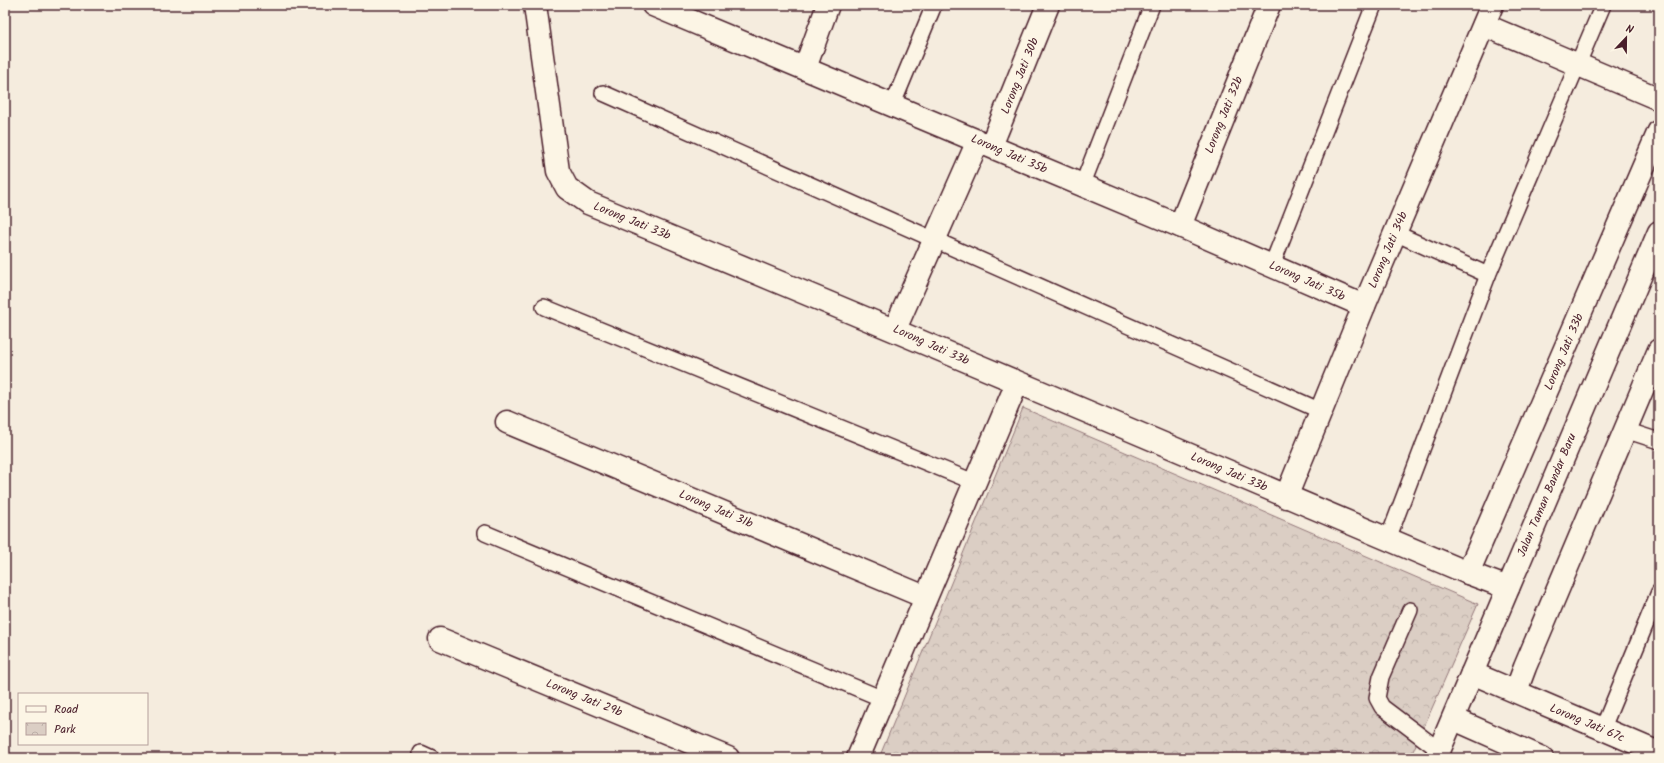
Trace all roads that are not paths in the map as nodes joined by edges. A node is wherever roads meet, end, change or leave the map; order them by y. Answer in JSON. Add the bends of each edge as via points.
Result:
{"nodes":[{"id":1,"x":535,"y":5,"type":"edge"},
{"id":2,"x":653,"y":5,"type":"edge"},
{"id":3,"x":828,"y":5,"type":"edge"},
{"id":4,"x":934,"y":5,"type":"edge"},
{"id":5,"x":1048,"y":5,"type":"edge"},
{"id":6,"x":1152,"y":5,"type":"edge"},
{"id":7,"x":1269,"y":5,"type":"edge"},
{"id":8,"x":1374,"y":5,"type":"edge"},
{"id":9,"x":1492,"y":5,"type":"edge"},
{"id":10,"x":1603,"y":5,"type":"edge"},
{"id":11,"x":1484,"y":25,"type":"junction"},
{"id":12,"x":1578,"y":65,"type":"junction"},
{"id":13,"x":804,"y":68,"type":"junction"},
{"id":14,"x":603,"y":93,"type":"dead end"},
{"id":15,"x":1659,"y":99,"type":"edge"},
{"id":16,"x":893,"y":104,"type":"junction"},
{"id":17,"x":1659,"y":131,"type":"edge"},
{"id":18,"x":984,"y":143,"type":"junction"},
{"id":19,"x":1082,"y":186,"type":"junction"},
{"id":20,"x":1180,"y":226,"type":"junction"},
{"id":21,"x":1659,"y":232,"type":"edge"},
{"id":22,"x":1395,"y":233,"type":"junction"},
{"id":23,"x":933,"y":240,"type":"junction"},
{"id":24,"x":1272,"y":265,"type":"junction"},
{"id":25,"x":1488,"y":275,"type":"junction"},
{"id":26,"x":1364,"y":306,"type":"junction"},
{"id":27,"x":544,"y":307,"type":"dead end"},
{"id":28,"x":895,"y":329,"type":"junction"},
{"id":29,"x":1659,"y":350,"type":"edge"},
{"id":30,"x":1017,"y":383,"type":"junction"},
{"id":31,"x":1321,"y":411,"type":"junction"},
{"id":32,"x":508,"y":422,"type":"dead end"},
{"id":33,"x":1626,"y":430,"type":"junction"},
{"id":34,"x":1659,"y":440,"type":"edge"},
{"id":35,"x":974,"y":482,"type":"junction"},
{"id":36,"x":1286,"y":497,"type":"junction"},
{"id":37,"x":485,"y":533,"type":"dead end"},
{"id":38,"x":1388,"y":539,"type":"junction"},
{"id":39,"x":1468,"y":573,"type":"junction"},
{"id":40,"x":1508,"y":588,"type":"junction"},
{"id":41,"x":1659,"y":592,"type":"edge"},
{"id":42,"x":925,"y":597,"type":"junction"},
{"id":43,"x":1410,"y":610,"type":"dead end"},
{"id":44,"x":440,"y":638,"type":"dead end"},
{"id":45,"x":1472,"y":673,"type":"junction"},
{"id":46,"x":1516,"y":691,"type":"junction"},
{"id":47,"x":883,"y":699,"type":"junction"},
{"id":48,"x":1454,"y":719,"type":"junction"},
{"id":49,"x":1602,"y":730,"type":"junction"},
{"id":50,"x":1659,"y":753,"type":"edge"},
{"id":51,"x":1437,"y":754,"type":"edge"},
{"id":52,"x":728,"y":758,"type":"edge"},
{"id":53,"x":858,"y":758,"type":"edge"},
{"id":54,"x":1542,"y":758,"type":"edge"}],
"edges":[{"from":1,"to":28,"type":"street","name":"Lorong Jati 33b","via":[[558,171],[567,188],[588,203]]},
{"from":2,"to":13,"type":"street","name":"Lorong Jati 35b"},
{"from":3,"to":13,"type":"street"},
{"from":4,"to":16,"type":"lane"},
{"from":5,"to":18,"type":"street","name":"Lorong Jati 30b"},
{"from":6,"to":19,"type":"lane"},
{"from":7,"to":20,"type":"street","name":"Lorong Jati 32b"},
{"from":8,"to":24,"type":"lane"},
{"from":9,"to":11,"type":"street","name":"Lorong Jati 34b"},
{"from":10,"to":12,"type":"lane"},
{"from":11,"to":12,"type":"street"},
{"from":11,"to":22,"type":"street","name":"Lorong Jati 34b"},
{"from":12,"to":15,"type":"street"},
{"from":12,"to":25,"type":"lane"},
{"from":13,"to":16,"type":"street","name":"Lorong Jati 35b"},
{"from":14,"to":23,"type":"lane"},
{"from":16,"to":18,"type":"street","name":"Lorong Jati 35b"},
{"from":17,"to":39,"type":"street","name":"Lorong Jati 33b"},
{"from":18,"to":19,"type":"street","name":"Lorong Jati 35b"},
{"from":18,"to":23,"type":"street","name":"Lorong Jati 30b"},
{"from":19,"to":20,"type":"street","name":"Lorong Jati 35b"},
{"from":20,"to":24,"type":"street","name":"Lorong Jati 35b"},
{"from":21,"to":40,"type":"street","name":"Jalan Taman Bandar Baru"},
{"from":22,"to":25,"type":"lane"},
{"from":22,"to":26,"type":"street","name":"Lorong Jati 34b"},
{"from":23,"to":28,"type":"street","name":"Lorong Jati 30b"},
{"from":23,"to":31,"type":"lane"},
{"from":24,"to":26,"type":"street","name":"Lorong Jati 35b"},
{"from":25,"to":38,"type":"lane"},
{"from":26,"to":31,"type":"street","name":"Lorong Jati 34b"},
{"from":27,"to":35,"type":"lane"},
{"from":28,"to":30,"type":"street","name":"Lorong Jati 33b"},
{"from":29,"to":33,"type":"street"},
{"from":30,"to":35,"type":"street"},
{"from":30,"to":36,"type":"street","name":"Lorong Jati 33b"},
{"from":31,"to":36,"type":"street","name":"Lorong Jati 34b"},
{"from":32,"to":42,"type":"street","name":"Lorong Jati 31b"},
{"from":33,"to":34,"type":"lane"},
{"from":33,"to":46,"type":"street"},
{"from":35,"to":42,"type":"street"},
{"from":36,"to":38,"type":"street","name":"Lorong Jati 33b"},
{"from":37,"to":47,"type":"lane"},
{"from":38,"to":39,"type":"street","name":"Lorong Jati 33b"},
{"from":39,"to":40,"type":"street","name":"Lorong Jati 33b"},
{"from":40,"to":45,"type":"street","name":"Jalan Taman Bandar Baru"},
{"from":41,"to":49,"type":"lane"},
{"from":42,"to":47,"type":"street"},
{"from":43,"to":51,"type":"lane","via":[[1381,677],[1377,698],[1382,707]]},
{"from":44,"to":52,"type":"street","name":"Lorong Jati 29b"},
{"from":45,"to":46,"type":"street","name":"Lorong Jati 67c"},
{"from":45,"to":48,"type":"street","name":"Jalan Taman Bandar Baru"},
{"from":46,"to":49,"type":"street","name":"Lorong Jati 67c"},
{"from":47,"to":53,"type":"street"},
{"from":48,"to":51,"type":"street","name":"Jalan Taman Bandar Baru"},
{"from":48,"to":54,"type":"street"},
{"from":49,"to":50,"type":"street","name":"Lorong Jati 67c"}]}
